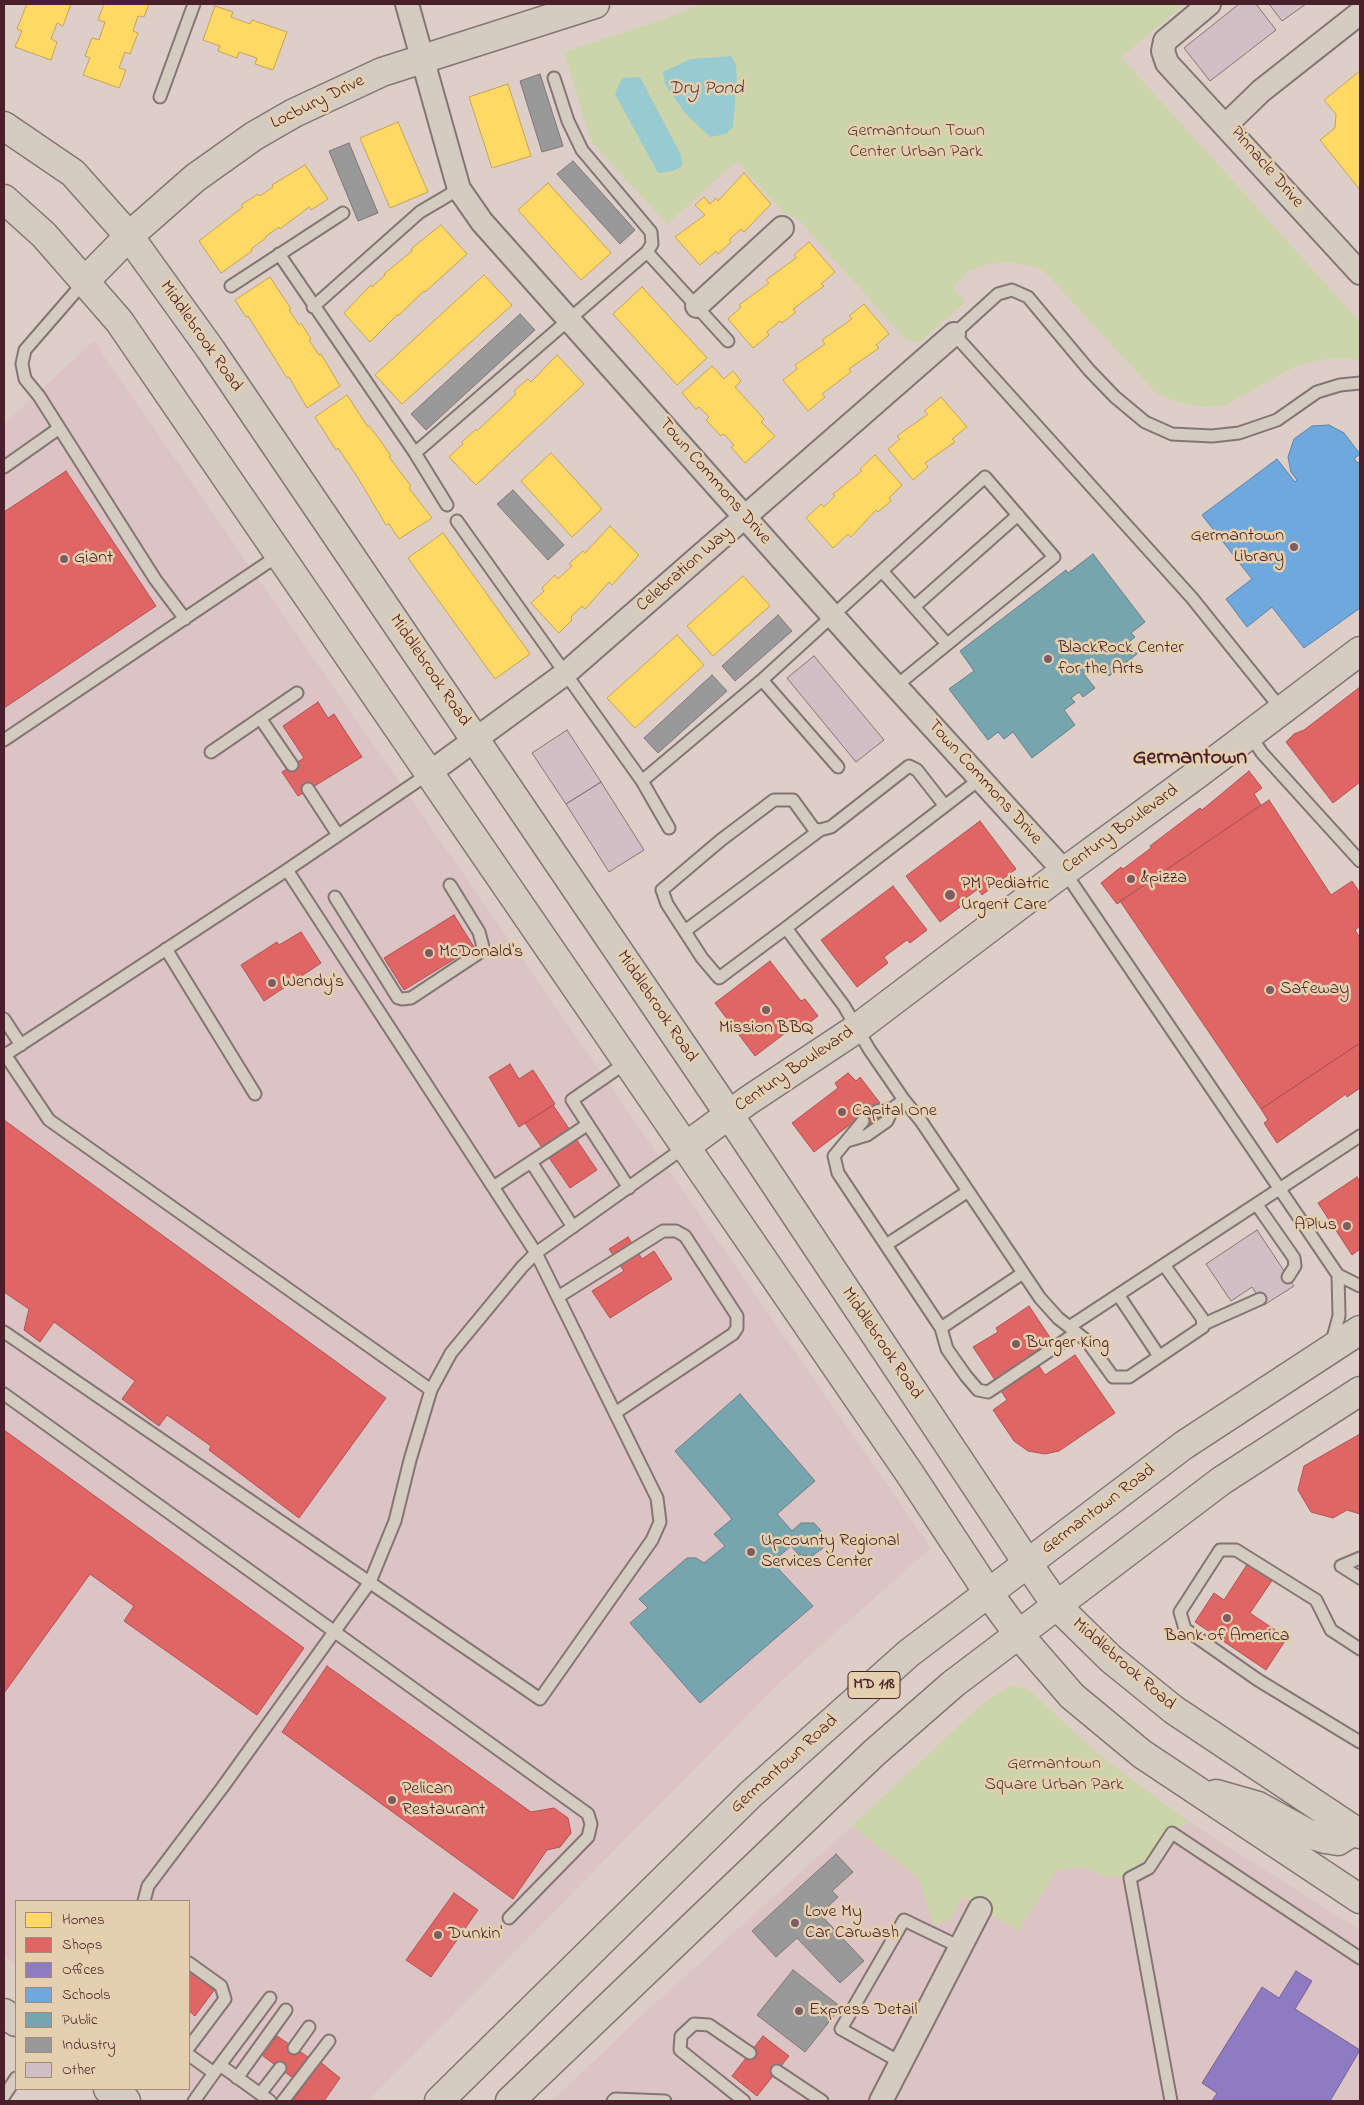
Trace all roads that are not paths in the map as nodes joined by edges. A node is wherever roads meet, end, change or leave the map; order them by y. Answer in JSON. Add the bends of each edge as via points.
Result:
{"nodes":[{"id":1,"x":194,"y":4,"type":"edge"},
{"id":2,"x":407,"y":4,"type":"edge"},
{"id":3,"x":595,"y":4,"type":"edge"},
{"id":4,"x":1209,"y":4,"type":"edge"},
{"id":5,"x":1360,"y":13,"type":"edge"},
{"id":6,"x":422,"y":58,"type":"junction"},
{"id":7,"x":554,"y":78,"type":"dead end"},
{"id":8,"x":160,"y":97,"type":"dead end"},
{"id":9,"x":4,"y":126,"type":"edge"},
{"id":10,"x":1225,"y":126,"type":"junction"},
{"id":11,"x":459,"y":189,"type":"junction"},
{"id":12,"x":4,"y":200,"type":"edge"},
{"id":13,"x":343,"y":213,"type":"dead end"},
{"id":14,"x":782,"y":228,"type":"dead end"},
{"id":15,"x":129,"y":236,"type":"junction"},
{"id":16,"x":647,"y":252,"type":"junction"},
{"id":17,"x":279,"y":254,"type":"junction"},
{"id":18,"x":1360,"y":273,"type":"edge"},
{"id":19,"x":86,"y":281,"type":"junction"},
{"id":20,"x":231,"y":286,"type":"dead end"},
{"id":21,"x":697,"y":306,"type":"junction"},
{"id":22,"x":313,"y":307,"type":"junction"},
{"id":23,"x":570,"y":319,"type":"junction"},
{"id":24,"x":954,"y":334,"type":"junction"},
{"id":25,"x":728,"y":341,"type":"dead end"},
{"id":26,"x":1360,"y":383,"type":"edge"},
{"id":27,"x":58,"y":429,"type":"junction"},
{"id":28,"x":415,"y":453,"type":"junction"},
{"id":29,"x":4,"y":467,"type":"edge"},
{"id":30,"x":447,"y":505,"type":"dead end"},
{"id":31,"x":1018,"y":515,"type":"junction"},
{"id":32,"x":745,"y":518,"type":"junction"},
{"id":33,"x":457,"y":521,"type":"dead end"},
{"id":34,"x":279,"y":555,"type":"junction"},
{"id":35,"x":882,"y":572,"type":"junction"},
{"id":36,"x":914,"y":607,"type":"junction"},
{"id":37,"x":833,"y":616,"type":"junction"},
{"id":38,"x":185,"y":618,"type":"junction"},
{"id":39,"x":947,"y":644,"type":"junction"},
{"id":40,"x":1360,"y":651,"type":"edge"},
{"id":41,"x":566,"y":673,"type":"junction"},
{"id":42,"x":762,"y":680,"type":"junction"},
{"id":43,"x":896,"y":686,"type":"junction"},
{"id":44,"x":297,"y":693,"type":"dead end"},
{"id":45,"x":1282,"y":710,"type":"junction"},
{"id":46,"x":260,"y":718,"type":"junction"},
{"id":47,"x":1250,"y":735,"type":"junction"},
{"id":48,"x":475,"y":739,"type":"junction"},
{"id":49,"x":4,"y":740,"type":"edge"},
{"id":50,"x":211,"y":752,"type":"dead end"},
{"id":51,"x":292,"y":766,"type":"dead end"},
{"id":52,"x":838,"y":767,"type":"dead end"},
{"id":53,"x":428,"y":774,"type":"junction"},
{"id":54,"x":980,"y":779,"type":"junction"},
{"id":55,"x":642,"y":781,"type":"junction"},
{"id":56,"x":308,"y":790,"type":"dead end"},
{"id":57,"x":945,"y":806,"type":"junction"},
{"id":58,"x":669,"y":828,"type":"dead end"},
{"id":59,"x":820,"y":830,"type":"junction"},
{"id":60,"x":338,"y":835,"type":"junction"},
{"id":61,"x":1360,"y":861,"type":"edge"},
{"id":62,"x":287,"y":870,"type":"junction"},
{"id":63,"x":1064,"y":871,"type":"junction"},
{"id":64,"x":450,"y":885,"type":"dead end"},
{"id":65,"x":335,"y":897,"type":"dead end"},
{"id":66,"x":786,"y":928,"type":"junction"},
{"id":67,"x":685,"y":931,"type":"junction"},
{"id":68,"x":166,"y":949,"type":"junction"},
{"id":69,"x":4,"y":1019,"type":"edge"},
{"id":70,"x":856,"y":1029,"type":"junction"},
{"id":71,"x":21,"y":1045,"type":"junction"},
{"id":72,"x":4,"y":1054,"type":"edge"},
{"id":73,"x":627,"y":1062,"type":"junction"},
{"id":74,"x":255,"y":1094,"type":"dead end"},
{"id":75,"x":904,"y":1100,"type":"junction"},
{"id":76,"x":893,"y":1108,"type":"junction"},
{"id":77,"x":877,"y":1111,"type":"dead end"},
{"id":78,"x":730,"y":1115,"type":"junction"},
{"id":79,"x":862,"y":1121,"type":"dead end"},
{"id":80,"x":587,"y":1124,"type":"junction"},
{"id":81,"x":1360,"y":1136,"type":"edge"},
{"id":82,"x":846,"y":1141,"type":"junction"},
{"id":83,"x":685,"y":1147,"type":"junction"},
{"id":84,"x":531,"y":1162,"type":"junction"},
{"id":85,"x":493,"y":1187,"type":"junction"},
{"id":86,"x":629,"y":1188,"type":"junction"},
{"id":87,"x":1280,"y":1189,"type":"junction"},
{"id":88,"x":967,"y":1192,"type":"junction"},
{"id":89,"x":1256,"y":1204,"type":"junction"},
{"id":90,"x":573,"y":1227,"type":"junction"},
{"id":91,"x":886,"y":1245,"type":"junction"},
{"id":92,"x":536,"y":1253,"type":"junction"},
{"id":93,"x":1164,"y":1265,"type":"junction"},
{"id":94,"x":1023,"y":1273,"type":"junction"},
{"id":95,"x":1338,"y":1275,"type":"junction"},
{"id":96,"x":1288,"y":1277,"type":"dead end"},
{"id":97,"x":1360,"y":1286,"type":"edge"},
{"id":98,"x":1119,"y":1296,"type":"junction"},
{"id":99,"x":558,"y":1297,"type":"junction"},
{"id":100,"x":1260,"y":1299,"type":"dead end"},
{"id":101,"x":1204,"y":1324,"type":"junction"},
{"id":102,"x":941,"y":1328,"type":"junction"},
{"id":103,"x":1073,"y":1330,"type":"junction"},
{"id":104,"x":1360,"y":1330,"type":"edge"},
{"id":105,"x":4,"y":1332,"type":"edge"},
{"id":106,"x":1330,"y":1348,"type":"junction"},
{"id":107,"x":1159,"y":1356,"type":"junction"},
{"id":108,"x":432,"y":1390,"type":"junction"},
{"id":109,"x":1360,"y":1391,"type":"edge"},
{"id":110,"x":4,"y":1394,"type":"edge"},
{"id":111,"x":615,"y":1413,"type":"junction"},
{"id":112,"x":1360,"y":1558,"type":"edge"},
{"id":113,"x":1028,"y":1564,"type":"junction"},
{"id":114,"x":1360,"y":1578,"type":"edge"},
{"id":115,"x":370,"y":1582,"type":"junction"},
{"id":116,"x":989,"y":1594,"type":"junction"},
{"id":117,"x":1057,"y":1606,"type":"junction"},
{"id":118,"x":334,"y":1632,"type":"junction"},
{"id":119,"x":1019,"y":1635,"type":"junction"},
{"id":120,"x":1360,"y":1648,"type":"edge"},
{"id":121,"x":1360,"y":1742,"type":"edge"},
{"id":122,"x":1195,"y":1789,"type":"junction"},
{"id":123,"x":1358,"y":1829,"type":"edge"},
{"id":124,"x":1360,"y":1899,"type":"edge"},
{"id":125,"x":144,"y":1900,"type":"edge"},
{"id":126,"x":980,"y":1910,"type":"dead end"},
{"id":127,"x":509,"y":1918,"type":"dead end"},
{"id":128,"x":960,"y":1947,"type":"junction"},
{"id":129,"x":1360,"y":1958,"type":"edge"},
{"id":130,"x":190,"y":1963,"type":"edge"},
{"id":131,"x":270,"y":1998,"type":"dead end"},
{"id":132,"x":286,"y":2010,"type":"dead end"},
{"id":133,"x":4,"y":2013,"type":"edge"},
{"id":134,"x":15,"y":2021,"type":"edge"},
{"id":135,"x":309,"y":2027,"type":"dead end"},
{"id":136,"x":328,"y":2042,"type":"dead end"},
{"id":137,"x":190,"y":2047,"type":"edge"},
{"id":138,"x":294,"y":2048,"type":"dead end"},
{"id":139,"x":750,"y":2053,"type":"dead end"},
{"id":140,"x":190,"y":2056,"type":"edge"},
{"id":141,"x":900,"y":2062,"type":"junction"},
{"id":142,"x":280,"y":2068,"type":"dead end"},
{"id":143,"x":217,"y":2069,"type":"junction"},
{"id":144,"x":777,"y":2071,"type":"dead end"},
{"id":145,"x":237,"y":2078,"type":"junction"},
{"id":146,"x":15,"y":2080,"type":"edge"},
{"id":147,"x":110,"y":2090,"type":"edge"},
{"id":148,"x":260,"y":2094,"type":"junction"},
{"id":149,"x":4,"y":2096,"type":"edge"},
{"id":150,"x":126,"y":2101,"type":"edge"},
{"id":151,"x":194,"y":2101,"type":"edge"},
{"id":152,"x":270,"y":2101,"type":"edge"},
{"id":153,"x":283,"y":2101,"type":"edge"},
{"id":154,"x":438,"y":2101,"type":"edge"},
{"id":155,"x":510,"y":2101,"type":"edge"},
{"id":156,"x":613,"y":2101,"type":"edge"},
{"id":157,"x":665,"y":2101,"type":"edge"},
{"id":158,"x":744,"y":2101,"type":"edge"},
{"id":159,"x":822,"y":2101,"type":"edge"},
{"id":160,"x":881,"y":2101,"type":"edge"},
{"id":161,"x":1171,"y":2101,"type":"edge"}],
"edges":[{"from":1,"to":8,"type":"lane"},
{"from":2,"to":6,"type":"street","name":"Town Commons Drive"},
{"from":3,"to":6,"type":"main road","name":"Locbury Drive"},
{"from":4,"to":10,"type":"street","via":[[1165,40],[1163,50],[1167,63]]},
{"from":5,"to":10,"type":"street","name":"Pinnacle Drive","via":[[1261,91]]},
{"from":6,"to":11,"type":"street","name":"Town Commons Drive"},
{"from":6,"to":15,"type":"main road","name":"Locbury Drive","via":[[337,91],[254,136],[195,178]]},
{"from":7,"to":16,"type":"lane","via":[[568,121],[582,150],[651,232],[652,244]]},
{"from":9,"to":15,"type":"main road","name":"Middlebrook Road","via":[[73,173]]},
{"from":10,"to":18,"type":"street","name":"Pinnacle Drive"},
{"from":11,"to":22,"type":"lane","via":[[420,212]]},
{"from":11,"to":23,"type":"street","name":"Town Commons Drive","via":[[482,222]]},
{"from":12,"to":19,"type":"main road","via":[[44,234]]},
{"from":13,"to":17,"type":"lane"},
{"from":14,"to":21,"type":"street"},
{"from":15,"to":19,"type":"main road","name":"Locbury Drive"},
{"from":15,"to":48,"type":"main road","name":"Middlebrook Road"},
{"from":16,"to":21,"type":"lane"},
{"from":16,"to":23,"type":"lane"},
{"from":17,"to":20,"type":"lane"},
{"from":17,"to":22,"type":"lane"},
{"from":19,"to":27,"type":"lane","via":[[25,350],[22,364],[25,379]]},
{"from":19,"to":34,"type":"main road","via":[[119,321]]},
{"from":21,"to":25,"type":"lane"},
{"from":22,"to":28,"type":"lane"},
{"from":23,"to":28,"type":"lane"},
{"from":23,"to":32,"type":"street","name":"Town Commons Drive"},
{"from":24,"to":26,"type":"lane","via":[[998,294],[1012,290],[1028,297],[1115,397],[1145,422],[1172,434],[1212,436],[1239,433],[1277,420],[1317,392]]},
{"from":24,"to":32,"type":"street","name":"Celebration Way"},
{"from":24,"to":45,"type":"lane","via":[[1192,598]]},
{"from":27,"to":29,"type":"lane"},
{"from":27,"to":38,"type":"lane","via":[[155,579]]},
{"from":28,"to":30,"type":"lane"},
{"from":31,"to":35,"type":"lane","via":[[985,477]]},
{"from":31,"to":36,"type":"lane"},
{"from":31,"to":39,"type":"lane","via":[[1054,557]]},
{"from":32,"to":37,"type":"street","name":"Town Commons Drive"},
{"from":32,"to":41,"type":"street","name":"Celebration Way"},
{"from":33,"to":41,"type":"lane"},
{"from":34,"to":38,"type":"lane"},
{"from":34,"to":53,"type":"main road"},
{"from":35,"to":36,"type":"lane"},
{"from":35,"to":37,"type":"lane"},
{"from":36,"to":39,"type":"lane"},
{"from":37,"to":42,"type":"lane"},
{"from":37,"to":43,"type":"street","name":"Town Commons Drive"},
{"from":38,"to":49,"type":"lane"},
{"from":39,"to":43,"type":"lane"},
{"from":40,"to":45,"type":"main road","name":"Century Boulevard"},
{"from":41,"to":48,"type":"street","name":"Celebration Way"},
{"from":41,"to":55,"type":"lane"},
{"from":42,"to":52,"type":"lane"},
{"from":42,"to":55,"type":"lane"},
{"from":43,"to":54,"type":"street","name":"Town Commons Drive"},
{"from":44,"to":46,"type":"lane"},
{"from":45,"to":47,"type":"main road","name":"Century Boulevard"},
{"from":46,"to":50,"type":"lane"},
{"from":46,"to":51,"type":"lane"},
{"from":47,"to":61,"type":"lane","via":[[1262,753]]},
{"from":47,"to":63,"type":"main road","name":"Century Boulevard"},
{"from":48,"to":53,"type":"street","name":"Celebration Way"},
{"from":48,"to":78,"type":"main road","name":"Middlebrook Road"},
{"from":53,"to":60,"type":"lane"},
{"from":53,"to":73,"type":"main road"},
{"from":54,"to":57,"type":"lane"},
{"from":54,"to":63,"type":"street","name":"Town Commons Drive"},
{"from":55,"to":58,"type":"lane"},
{"from":56,"to":60,"type":"lane"},
{"from":57,"to":59,"type":"lane","via":[[917,770],[909,766],[831,826]]},
{"from":57,"to":66,"type":"lane"},
{"from":59,"to":67,"type":"lane"},
{"from":59,"to":67,"type":"lane","via":[[814,829],[793,800],[774,800],[662,890]]},
{"from":60,"to":62,"type":"lane"},
{"from":62,"to":68,"type":"lane"},
{"from":62,"to":85,"type":"lane"},
{"from":63,"to":70,"type":"main road","name":"Century Boulevard"},
{"from":63,"to":87,"type":"lane"},
{"from":64,"to":65,"type":"lane","via":[[479,932],[483,947],[479,953],[411,998],[398,998]]},
{"from":66,"to":67,"type":"lane","via":[[719,978]]},
{"from":66,"to":70,"type":"lane","via":[[844,1006]]},
{"from":68,"to":71,"type":"lane"},
{"from":68,"to":74,"type":"lane"},
{"from":69,"to":71,"type":"lane"},
{"from":70,"to":75,"type":"lane"},
{"from":70,"to":78,"type":"main road","name":"Century Boulevard"},
{"from":71,"to":72,"type":"lane"},
{"from":72,"to":108,"type":"lane","via":[[49,1120]]},
{"from":73,"to":80,"type":"lane","via":[[572,1100]]},
{"from":73,"to":83,"type":"main road"},
{"from":75,"to":76,"type":"lane"},
{"from":75,"to":88,"type":"lane"},
{"from":76,"to":77,"type":"lane"},
{"from":76,"to":82,"type":"lane","via":[[886,1121],[867,1135]]},
{"from":78,"to":83,"type":"main road","name":"Century Boulevard"},
{"from":78,"to":113,"type":"main road","name":"Middlebrook Road"},
{"from":79,"to":82,"type":"lane"},
{"from":80,"to":84,"type":"lane"},
{"from":80,"to":86,"type":"lane"},
{"from":81,"to":87,"type":"lane"},
{"from":82,"to":91,"type":"lane","via":[[838,1149],[834,1163]]},
{"from":83,"to":86,"type":"lane"},
{"from":83,"to":116,"type":"main road"},
{"from":84,"to":85,"type":"lane"},
{"from":84,"to":90,"type":"lane"},
{"from":85,"to":92,"type":"lane"},
{"from":86,"to":90,"type":"lane"},
{"from":87,"to":89,"type":"lane"},
{"from":87,"to":95,"type":"lane"},
{"from":88,"to":91,"type":"lane"},
{"from":88,"to":94,"type":"lane"},
{"from":89,"to":93,"type":"lane"},
{"from":89,"to":96,"type":"lane","via":[[1294,1258],[1295,1266]]},
{"from":90,"to":92,"type":"lane"},
{"from":91,"to":102,"type":"lane"},
{"from":92,"to":99,"type":"lane"},
{"from":92,"to":108,"type":"lane","via":[[478,1319],[452,1354]]},
{"from":93,"to":98,"type":"lane"},
{"from":93,"to":101,"type":"lane"},
{"from":94,"to":102,"type":"lane"},
{"from":94,"to":103,"type":"lane","via":[[1040,1298]]},
{"from":95,"to":97,"type":"lane"},
{"from":95,"to":106,"type":"lane","via":[[1339,1316]]},
{"from":98,"to":103,"type":"lane"},
{"from":98,"to":107,"type":"lane"},
{"from":99,"to":111,"type":"lane"},
{"from":99,"to":111,"type":"lane","via":[[663,1230],[676,1231],[684,1236],[737,1316],[737,1328],[733,1334]]},
{"from":100,"to":101,"type":"lane"},
{"from":101,"to":107,"type":"lane"},
{"from":102,"to":103,"type":"lane","via":[[947,1348],[966,1376],[978,1390],[988,1392]]},
{"from":103,"to":107,"type":"lane","via":[[1087,1341],[1113,1378],[1129,1376]]},
{"from":104,"to":106,"type":"main road","name":"Germantown Road","number":"MD 118"},
{"from":105,"to":115,"type":"lane"},
{"from":106,"to":113,"type":"main road","name":"Germantown Road","number":"MD 118","via":[[1184,1445]]},
{"from":108,"to":115,"type":"lane","via":[[395,1521]]},
{"from":109,"to":117,"type":"main road","number":"MD 118","via":[[1221,1481]]},
{"from":110,"to":118,"type":"lane"},
{"from":111,"to":115,"type":"lane","via":[[656,1498],[660,1522],[652,1540],[540,1698]]},
{"from":112,"to":114,"type":"lane","via":[[1341,1566]]},
{"from":113,"to":116,"type":"main road","name":"Germantown Road","number":"MD 118"},
{"from":113,"to":117,"type":"main road","name":"Middlebrook Road"},
{"from":115,"to":118,"type":"lane"},
{"from":116,"to":119,"type":"main road"},
{"from":116,"to":154,"type":"main road","name":"Germantown Road","number":"MD 118","via":[[909,1653],[751,1794]]},
{"from":117,"to":119,"type":"main road","number":"MD 118"},
{"from":117,"to":123,"type":"main road","name":"Middlebrook Road","via":[[1111,1659],[1174,1710]]},
{"from":118,"to":125,"type":"lane","via":[[148,1886]]},
{"from":118,"to":127,"type":"lane","via":[[588,1814],[588,1837]]},
{"from":119,"to":122,"type":"main road","via":[[1072,1696],[1142,1754]]},
{"from":119,"to":155,"type":"main road","number":"MD 118","via":[[953,1684],[874,1753]]},
{"from":120,"to":121,"type":"lane","via":[[1331,1630],[1316,1600],[1236,1550],[1220,1550],[1180,1612],[1185,1630],[1258,1680]]},
{"from":122,"to":123,"type":"main road","via":[[1258,1806],[1306,1833],[1325,1839],[1338,1841]]},
{"from":122,"to":124,"type":"main road"},
{"from":126,"to":128,"type":"street"},
{"from":128,"to":141,"type":"street"},
{"from":128,"to":141,"type":"lane","via":[[904,1920],[841,2029]]},
{"from":129,"to":161,"type":"lane","via":[[1172,1833],[1149,1868],[1130,1878]]},
{"from":130,"to":137,"type":"lane","via":[[221,1986],[225,1999]]},
{"from":131,"to":143,"type":"lane"},
{"from":132,"to":145,"type":"lane"},
{"from":133,"to":134,"type":"main road"},
{"from":135,"to":138,"type":"lane"},
{"from":136,"to":153,"type":"lane"},
{"from":139,"to":158,"type":"lane","via":[[709,2025],[694,2024],[681,2036],[680,2050]]},
{"from":140,"to":143,"type":"lane"},
{"from":141,"to":160,"type":"street"},
{"from":142,"to":148,"type":"lane"},
{"from":143,"to":145,"type":"lane"},
{"from":143,"to":151,"type":"lane"},
{"from":144,"to":159,"type":"lane"},
{"from":145,"to":148,"type":"lane"},
{"from":146,"to":149,"type":"lane"},
{"from":147,"to":150,"type":"main road"},
{"from":148,"to":152,"type":"lane"},
{"from":156,"to":157,"type":"lane"}]}
